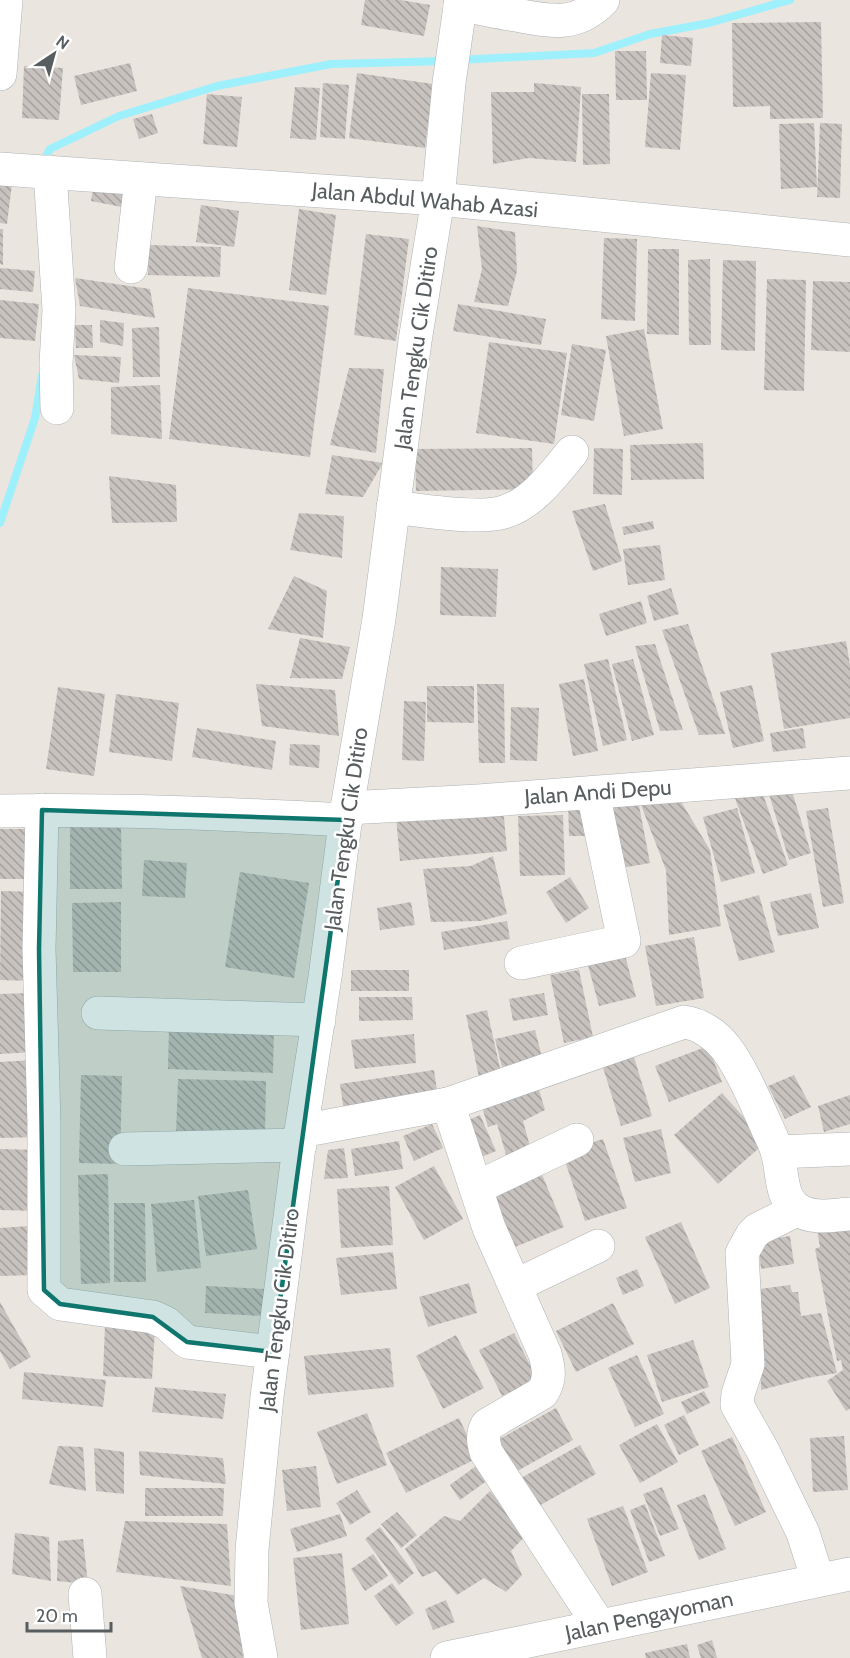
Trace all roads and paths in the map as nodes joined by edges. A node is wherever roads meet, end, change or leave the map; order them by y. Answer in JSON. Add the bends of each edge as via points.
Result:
{"nodes":[{"id":1,"x":6,"y":0,"type":"edge"},
{"id":2,"x":603,"y":0,"type":"edge"},
{"id":3,"x":461,"y":3,"type":"edge"},
{"id":4,"x":0,"y":74,"type":"edge"},
{"id":5,"x":25,"y":171,"type":"edge"},
{"id":6,"x":141,"y":179,"type":"junction"},
{"id":7,"x":438,"y":199,"type":"junction"},
{"id":8,"x":850,"y":240,"type":"edge"},
{"id":9,"x":131,"y":267,"type":"dead end"},
{"id":10,"x":57,"y":408,"type":"dead end"},
{"id":11,"x":572,"y":452,"type":"dead end"},
{"id":12,"x":393,"y":507,"type":"junction"},
{"id":13,"x":850,"y":773,"type":"edge"},
{"id":14,"x":593,"y":793,"type":"junction"},
{"id":15,"x":42,"y":810,"type":"junction"},
{"id":16,"x":0,"y":811,"type":"edge"},
{"id":17,"x":346,"y":814,"type":"junction"},
{"id":18,"x":521,"y":963,"type":"dead end"},
{"id":19,"x":98,"y":1012,"type":"dead end"},
{"id":20,"x":319,"y":1020,"type":"junction"},
{"id":21,"x":448,"y":1104,"type":"junction"},
{"id":22,"x":301,"y":1138,"type":"junction"},
{"id":23,"x":577,"y":1140,"type":"dead end"},
{"id":24,"x":125,"y":1149,"type":"dead end"},
{"id":25,"x":850,"y":1149,"type":"edge"},
{"id":26,"x":778,"y":1152,"type":"junction"},
{"id":27,"x":476,"y":1188,"type":"junction"},
{"id":28,"x":797,"y":1210,"type":"junction"},
{"id":29,"x":850,"y":1214,"type":"edge"},
{"id":30,"x":598,"y":1246,"type":"dead end"},
{"id":31,"x":515,"y":1286,"type":"junction"},
{"id":32,"x":273,"y":1352,"type":"junction"},
{"id":33,"x":850,"y":1574,"type":"edge"},
{"id":34,"x":818,"y":1580,"type":"junction"},
{"id":35,"x":85,"y":1594,"type":"dead end"},
{"id":36,"x":599,"y":1625,"type":"junction"},
{"id":37,"x":90,"y":1658,"type":"edge"},
{"id":38,"x":261,"y":1658,"type":"edge"},
{"id":39,"x":447,"y":1658,"type":"edge"}],
"edges":[{"from":1,"to":4,"type":"street"},
{"from":2,"to":3,"type":"street","via":[[579,17],[554,21]]},
{"from":3,"to":7,"type":"street","name":"Jalan Tengku Cik Ditiro"},
{"from":5,"to":6,"type":"street","name":"Jalan Abdul Wahab Azasi"},
{"from":5,"to":10,"type":"street","via":[[59,310]]},
{"from":6,"to":7,"type":"street","name":"Jalan Abdul Wahab Azasi"},
{"from":6,"to":9,"type":"street"},
{"from":7,"to":8,"type":"street","name":"Jalan Abdul Wahab Azasi"},
{"from":7,"to":12,"type":"street","name":"Jalan Tengku Cik Ditiro"},
{"from":11,"to":12,"type":"street","via":[[549,480],[504,512],[478,515]]},
{"from":12,"to":17,"type":"street","name":"Jalan Tengku Cik Ditiro","via":[[379,619]]},
{"from":13,"to":14,"type":"street","name":"Jalan Andi Depu"},
{"from":14,"to":17,"type":"street","name":"Jalan Andi Depu"},
{"from":14,"to":18,"type":"street","via":[[624,941]]},
{"from":15,"to":16,"type":"street","name":"Jalan Andi Depu"},
{"from":15,"to":17,"type":"street","name":"Jalan Andi Depu"},
{"from":15,"to":32,"type":"street","via":[[39,949],[44,1290],[60,1305],[153,1317],[187,1342]]},
{"from":17,"to":20,"type":"street","name":"Jalan Tengku Cik Ditiro"},
{"from":19,"to":20,"type":"street"},
{"from":20,"to":22,"type":"street","name":"Jalan Tengku Cik Ditiro"},
{"from":21,"to":22,"type":"street"},
{"from":21,"to":26,"type":"street","via":[[684,1022],[695,1023],[725,1047]]},
{"from":21,"to":27,"type":"street"},
{"from":22,"to":24,"type":"street"},
{"from":22,"to":32,"type":"street","name":"Jalan Tengku Cik Ditiro"},
{"from":23,"to":27,"type":"street"},
{"from":25,"to":26,"type":"street"},
{"from":26,"to":28,"type":"street","via":[[785,1195]]},
{"from":27,"to":31,"type":"street"},
{"from":28,"to":29,"type":"street","via":[[810,1216]]},
{"from":28,"to":34,"type":"street","via":[[758,1229],[742,1253],[748,1364],[737,1405],[803,1533]]},
{"from":30,"to":31,"type":"street"},
{"from":31,"to":36,"type":"street","via":[[545,1354],[549,1377],[542,1394],[487,1425],[484,1445]]},
{"from":32,"to":38,"type":"street","name":"Jalan Tengku Cik Ditiro","via":[[252,1549],[251,1603]]},
{"from":33,"to":34,"type":"street","name":"Jalan Pengayoman"},
{"from":34,"to":36,"type":"street","name":"Jalan Pengayoman"},
{"from":35,"to":37,"type":"street"},
{"from":36,"to":39,"type":"street","name":"Jalan Pengayoman"}]}
